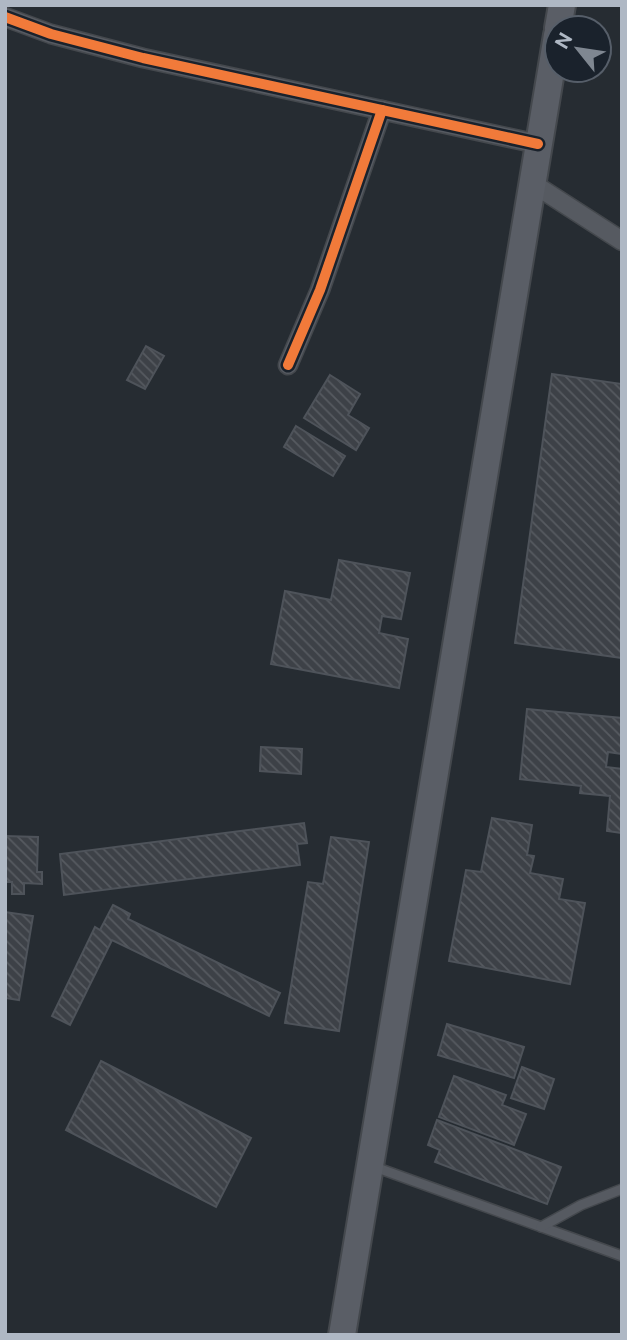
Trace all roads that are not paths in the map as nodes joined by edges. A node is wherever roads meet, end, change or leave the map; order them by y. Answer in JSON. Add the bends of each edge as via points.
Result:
{"nodes":[{"id":1,"x":5,"y":17,"type":"edge"},
{"id":2,"x":548,"y":84,"type":"edge"},
{"id":3,"x":382,"y":110,"type":"junction"},
{"id":4,"x":538,"y":144,"type":"junction"},
{"id":5,"x":532,"y":183,"type":"junction"},
{"id":6,"x":622,"y":240,"type":"edge"},
{"id":7,"x":288,"y":365,"type":"dead end"},
{"id":8,"x":371,"y":1165,"type":"junction"},
{"id":9,"x":622,"y":1189,"type":"edge"},
{"id":10,"x":541,"y":1227,"type":"junction"},
{"id":11,"x":622,"y":1256,"type":"edge"},
{"id":12,"x":342,"y":1335,"type":"edge"}],
"edges":[{"from":1,"to":3,"type":"street","via":[[143,58]]},
{"from":2,"to":4,"type":"main road"},
{"from":3,"to":4,"type":"street"},
{"from":3,"to":7,"type":"street","via":[[320,290]]},
{"from":4,"to":5,"type":"main road"},
{"from":5,"to":6,"type":"street"},
{"from":5,"to":8,"type":"main road"},
{"from":8,"to":10,"type":"lane"},
{"from":8,"to":12,"type":"main road"},
{"from":9,"to":10,"type":"lane"},
{"from":10,"to":11,"type":"lane"}]}
